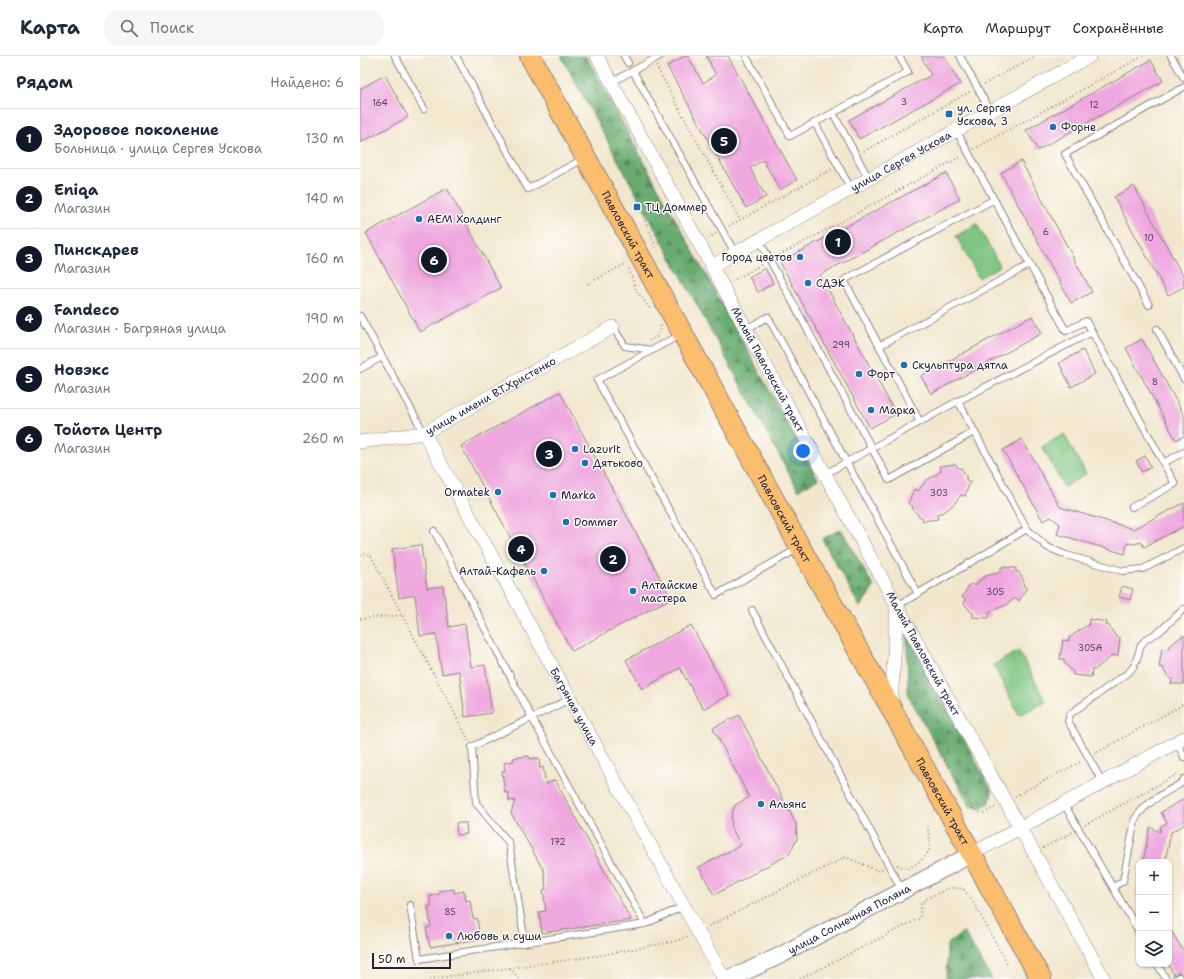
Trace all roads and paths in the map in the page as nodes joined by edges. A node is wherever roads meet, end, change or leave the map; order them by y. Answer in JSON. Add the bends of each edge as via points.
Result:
{"nodes":[{"id":1,"x":395,"y":56,"type":"edge"},
{"id":2,"x":456,"y":56,"type":"edge"},
{"id":3,"x":530,"y":56,"type":"edge"},
{"id":4,"x":597,"y":56,"type":"edge"},
{"id":5,"x":624,"y":56,"type":"edge"},
{"id":6,"x":660,"y":56,"type":"edge"},
{"id":7,"x":746,"y":56,"type":"edge"},
{"id":8,"x":899,"y":56,"type":"edge"},
{"id":9,"x":960,"y":56,"type":"edge"},
{"id":10,"x":1036,"y":56,"type":"edge"},
{"id":11,"x":1090,"y":56,"type":"edge"},
{"id":12,"x":1142,"y":56,"type":"edge"},
{"id":13,"x":1171,"y":56,"type":"edge"},
{"id":14,"x":653,"y":60,"type":"junction"},
{"id":15,"x":628,"y":64,"type":"dead end"},
{"id":16,"x":633,"y":71,"type":"junction"},
{"id":17,"x":1184,"y":78,"type":"edge"},
{"id":18,"x":612,"y":82,"type":"junction"},
{"id":19,"x":1184,"y":87,"type":"edge"},
{"id":20,"x":978,"y":88,"type":"junction"},
{"id":21,"x":424,"y":109,"type":"dead end"},
{"id":22,"x":990,"y":111,"type":"junction"},
{"id":23,"x":833,"y":113,"type":"junction"},
{"id":24,"x":815,"y":123,"type":"junction"},
{"id":25,"x":956,"y":130,"type":"junction"},
{"id":26,"x":968,"y":152,"type":"junction"},
{"id":27,"x":586,"y":157,"type":"junction"},
{"id":28,"x":869,"y":179,"type":"junction"},
{"id":29,"x":851,"y":189,"type":"junction"},
{"id":30,"x":674,"y":198,"type":"junction"},
{"id":31,"x":993,"y":200,"type":"junction"},
{"id":32,"x":740,"y":220,"type":"dead end"},
{"id":33,"x":759,"y":240,"type":"junction"},
{"id":34,"x":656,"y":247,"type":"dead end"},
{"id":35,"x":735,"y":254,"type":"junction"},
{"id":36,"x":770,"y":260,"type":"junction"},
{"id":37,"x":1029,"y":265,"type":"junction"},
{"id":38,"x":712,"y":266,"type":"junction"},
{"id":39,"x":731,"y":281,"type":"dead end"},
{"id":40,"x":588,"y":284,"type":"dead end"},
{"id":41,"x":1149,"y":305,"type":"dead end"},
{"id":42,"x":655,"y":314,"type":"dead end"},
{"id":43,"x":360,"y":316,"type":"edge"},
{"id":44,"x":660,"y":324,"type":"dead end"},
{"id":45,"x":613,"y":327,"type":"joint"},
{"id":46,"x":746,"y":329,"type":"junction"},
{"id":47,"x":1157,"y":329,"type":"dead end"},
{"id":48,"x":1066,"y":331,"type":"junction"},
{"id":49,"x":1092,"y":332,"type":"junction"},
{"id":50,"x":682,"y":334,"type":"junction"},
{"id":51,"x":1071,"y":342,"type":"junction"},
{"id":52,"x":879,"y":346,"type":"junction"},
{"id":53,"x":652,"y":350,"type":"junction"},
{"id":54,"x":382,"y":356,"type":"junction"},
{"id":55,"x":360,"y":369,"type":"edge"},
{"id":56,"x":1184,"y":379,"type":"edge"},
{"id":57,"x":958,"y":401,"type":"junction"},
{"id":58,"x":920,"y":422,"type":"junction"},
{"id":59,"x":974,"y":432,"type":"junction"},
{"id":60,"x":424,"y":433,"type":"junction"},
{"id":61,"x":360,"y":442,"type":"edge"},
{"id":62,"x":872,"y":448,"type":"junction"},
{"id":63,"x":1184,"y":452,"type":"edge"},
{"id":64,"x":847,"y":462,"type":"junction"},
{"id":65,"x":1163,"y":463,"type":"junction"},
{"id":66,"x":825,"y":474,"type":"junction"},
{"id":67,"x":1132,"y":507,"type":"dead end"},
{"id":68,"x":1027,"y":529,"type":"junction"},
{"id":69,"x":434,"y":531,"type":"dead end"},
{"id":70,"x":800,"y":547,"type":"junction"},
{"id":71,"x":1184,"y":548,"type":"edge"},
{"id":72,"x":360,"y":555,"type":"edge"},
{"id":73,"x":918,"y":594,"type":"junction"},
{"id":74,"x":897,"y":606,"type":"junction"},
{"id":75,"x":1184,"y":609,"type":"edge"},
{"id":76,"x":752,"y":610,"type":"dead end"},
{"id":77,"x":403,"y":615,"type":"junction"},
{"id":78,"x":360,"y":619,"type":"edge"},
{"id":79,"x":570,"y":699,"type":"junction"},
{"id":80,"x":1184,"y":704,"type":"edge"},
{"id":81,"x":891,"y":708,"type":"junction"},
{"id":82,"x":532,"y":718,"type":"junction"},
{"id":83,"x":956,"y":729,"type":"dead end"},
{"id":84,"x":1180,"y":740,"type":"edge"},
{"id":85,"x":472,"y":747,"type":"junction"},
{"id":86,"x":1184,"y":757,"type":"edge"},
{"id":87,"x":1088,"y":758,"type":"junction"},
{"id":88,"x":1184,"y":770,"type":"edge"},
{"id":89,"x":1184,"y":779,"type":"edge"},
{"id":90,"x":1103,"y":783,"type":"junction"},
{"id":91,"x":1014,"y":797,"type":"dead end"},
{"id":92,"x":1064,"y":804,"type":"junction"},
{"id":93,"x":996,"y":807,"type":"dead end"},
{"id":94,"x":927,"y":826,"type":"dead end"},
{"id":95,"x":1020,"y":829,"type":"junction"},
{"id":96,"x":1079,"y":829,"type":"junction"},
{"id":97,"x":1043,"y":848,"type":"dead end"},
{"id":98,"x":972,"y":854,"type":"junction"},
{"id":99,"x":889,"y":866,"type":"junction"},
{"id":100,"x":1113,"y":887,"type":"junction"},
{"id":101,"x":902,"y":892,"type":"junction"},
{"id":102,"x":410,"y":905,"type":"dead end"},
{"id":103,"x":684,"y":906,"type":"junction"},
{"id":104,"x":645,"y":924,"type":"junction"},
{"id":105,"x":698,"y":931,"type":"junction"},
{"id":106,"x":1138,"y":931,"type":"edge"},
{"id":107,"x":525,"y":943,"type":"junction"},
{"id":108,"x":1007,"y":963,"type":"dead end"},
{"id":109,"x":1159,"y":967,"type":"edge"},
{"id":110,"x":510,"y":968,"type":"junction"},
{"id":111,"x":430,"y":979,"type":"edge"},
{"id":112,"x":519,"y":979,"type":"edge"},
{"id":113,"x":724,"y":979,"type":"edge"},
{"id":114,"x":800,"y":979,"type":"edge"},
{"id":115,"x":1041,"y":979,"type":"edge"},
{"id":116,"x":1104,"y":979,"type":"edge"},
{"id":117,"x":1166,"y":979,"type":"edge"}],
"edges":[{"from":1,"to":21,"type":"lane"},
{"from":2,"to":27,"type":"lane","via":[[528,189]]},
{"from":3,"to":27,"type":"main road","name":"Павловский тракт"},
{"from":4,"to":18,"type":"street","name":"Малый Павловский тракт"},
{"from":5,"to":15,"type":"lane"},
{"from":6,"to":14,"type":"lane"},
{"from":7,"to":24,"type":"lane","via":[[790,136]]},
{"from":8,"to":23,"type":"lane","via":[[908,72]]},
{"from":9,"to":20,"type":"lane"},
{"from":10,"to":20,"type":"path"},
{"from":11,"to":22,"type":"street","name":"улица Сергея Ускова"},
{"from":12,"to":26,"type":"path"},
{"from":13,"to":17,"type":"lane"},
{"from":14,"to":16,"type":"lane"},
{"from":14,"to":32,"type":"path"},
{"from":16,"to":18,"type":"lane"},
{"from":16,"to":35,"type":"lane"},
{"from":18,"to":30,"type":"street","name":"Малый Павловский тракт"},
{"from":19,"to":41,"type":"lane","via":[[1065,154]]},
{"from":20,"to":22,"type":"lane"},
{"from":22,"to":25,"type":"street","name":"улица Сергея Ускова"},
{"from":23,"to":24,"type":"lane"},
{"from":23,"to":28,"type":"lane"},
{"from":24,"to":29,"type":"lane"},
{"from":25,"to":26,"type":"lane"},
{"from":25,"to":28,"type":"street","name":"улица Сергея Ускова"},
{"from":26,"to":31,"type":"lane"},
{"from":26,"to":36,"type":"path"},
{"from":27,"to":50,"type":"main road","name":"Павловский тракт"},
{"from":28,"to":29,"type":"street","name":"улица Сергея Ускова"},
{"from":29,"to":33,"type":"street","name":"улица Сергея Ускова"},
{"from":30,"to":34,"type":"path","via":[[643,216]]},
{"from":30,"to":38,"type":"street","name":"Малый Павловский тракт"},
{"from":31,"to":37,"type":"lane"},
{"from":31,"to":52,"type":"lane","via":[[844,280]]},
{"from":33,"to":35,"type":"street","name":"улица Сергея Ускова"},
{"from":33,"to":36,"type":"lane"},
{"from":35,"to":38,"type":"street","name":"улица Сергея Ускова"},
{"from":36,"to":39,"type":"path"},
{"from":36,"to":62,"type":"lane"},
{"from":37,"to":48,"type":"lane"},
{"from":37,"to":52,"type":"lane"},
{"from":38,"to":46,"type":"street","name":"Малый Павловский тракт"},
{"from":40,"to":42,"type":"path","via":[[627,262],[636,290]]},
{"from":43,"to":54,"type":"lane"},
{"from":44,"to":53,"type":"path","via":[[661,329],[656,337],[648,342]]},
{"from":45,"to":53,"type":"lane","via":[[625,346]]},
{"from":45,"to":60,"type":"street","name":"улица имени В.Т.Христенко"},
{"from":46,"to":64,"type":"lane","via":[[768,317]]},
{"from":46,"to":66,"type":"street","name":"Малый Павловский тракт"},
{"from":47,"to":56,"type":"lane"},
{"from":48,"to":49,"type":"lane","via":[[1086,321]]},
{"from":48,"to":51,"type":"lane"},
{"from":49,"to":51,"type":"lane"},
{"from":49,"to":65,"type":"lane"},
{"from":50,"to":53,"type":"lane"},
{"from":50,"to":70,"type":"main road","name":"Павловский тракт"},
{"from":51,"to":57,"type":"lane"},
{"from":52,"to":58,"type":"lane"},
{"from":53,"to":70,"type":"lane","via":[[597,380],[716,595]]},
{"from":54,"to":55,"type":"lane"},
{"from":54,"to":60,"type":"lane"},
{"from":57,"to":58,"type":"lane"},
{"from":57,"to":59,"type":"lane"},
{"from":58,"to":62,"type":"lane"},
{"from":59,"to":62,"type":"lane","via":[[889,480]]},
{"from":59,"to":68,"type":"lane"},
{"from":60,"to":61,"type":"street","name":"улица имени В.Т.Христенко"},
{"from":60,"to":79,"type":"street","name":"Багряная улица"},
{"from":62,"to":64,"type":"lane"},
{"from":63,"to":65,"type":"lane"},
{"from":64,"to":66,"type":"lane"},
{"from":64,"to":73,"type":"lane"},
{"from":65,"to":67,"type":"lane","via":[[1175,484]]},
{"from":66,"to":74,"type":"street","name":"Малый Павловский тракт"},
{"from":68,"to":71,"type":"lane","via":[[1047,547],[1123,571],[1143,569]]},
{"from":68,"to":73,"type":"lane"},
{"from":69,"to":82,"type":"lane"},
{"from":70,"to":81,"type":"main road","name":"Павловский тракт"},
{"from":72,"to":77,"type":"path","via":[[370,554]]},
{"from":73,"to":74,"type":"lane"},
{"from":74,"to":81,"type":"street"},
{"from":74,"to":95,"type":"street","name":"Малый Павловский тракт"},
{"from":75,"to":87,"type":"lane","via":[[1159,632],[1146,639],[1128,673],[1070,714],[1068,721]]},
{"from":76,"to":99,"type":"lane"},
{"from":77,"to":78,"type":"path"},
{"from":77,"to":85,"type":"path"},
{"from":79,"to":82,"type":"lane"},
{"from":79,"to":103,"type":"street","name":"Багряная улица"},
{"from":80,"to":87,"type":"path"},
{"from":81,"to":98,"type":"main road","name":"Павловский тракт"},
{"from":82,"to":85,"type":"lane"},
{"from":82,"to":104,"type":"lane"},
{"from":83,"to":93,"type":"path","via":[[934,740],[974,810],[983,813]]},
{"from":84,"to":86,"type":"lane"},
{"from":84,"to":90,"type":"street"},
{"from":85,"to":107,"type":"lane","via":[[476,803],[509,843]]},
{"from":87,"to":90,"type":"lane"},
{"from":87,"to":91,"type":"path"},
{"from":88,"to":96,"type":"path"},
{"from":89,"to":100,"type":"lane","via":[[1182,783],[1139,812],[1135,819],[1123,881]]},
{"from":90,"to":92,"type":"street"},
{"from":92,"to":95,"type":"street"},
{"from":92,"to":96,"type":"lane"},
{"from":94,"to":99,"type":"path","via":[[930,836],[929,851],[924,859],[908,868],[894,864]]},
{"from":95,"to":98,"type":"street"},
{"from":95,"to":116,"type":"street"},
{"from":96,"to":97,"type":"path"},
{"from":96,"to":100,"type":"lane"},
{"from":98,"to":101,"type":"street","name":"улица Солнечная Поляна"},
{"from":98,"to":115,"type":"main road","name":"Павловский тракт"},
{"from":99,"to":101,"type":"lane"},
{"from":99,"to":105,"type":"path","via":[[879,871],[846,857]]},
{"from":100,"to":106,"type":"lane"},
{"from":101,"to":113,"type":"street","name":"улица Солнечная Поляна","via":[[781,955]]},
{"from":102,"to":107,"type":"lane","via":[[419,959]]},
{"from":103,"to":104,"type":"lane"},
{"from":103,"to":105,"type":"street","name":"Багряная улица"},
{"from":104,"to":107,"type":"lane"},
{"from":105,"to":110,"type":"path","via":[[676,941]]},
{"from":105,"to":113,"type":"street","name":"Багряная улица"},
{"from":108,"to":114,"type":"path","via":[[968,894],[954,887],[926,899],[921,904],[920,918]]},
{"from":109,"to":117,"type":"lane"},
{"from":110,"to":111,"type":"path"},
{"from":110,"to":112,"type":"path"}]}
